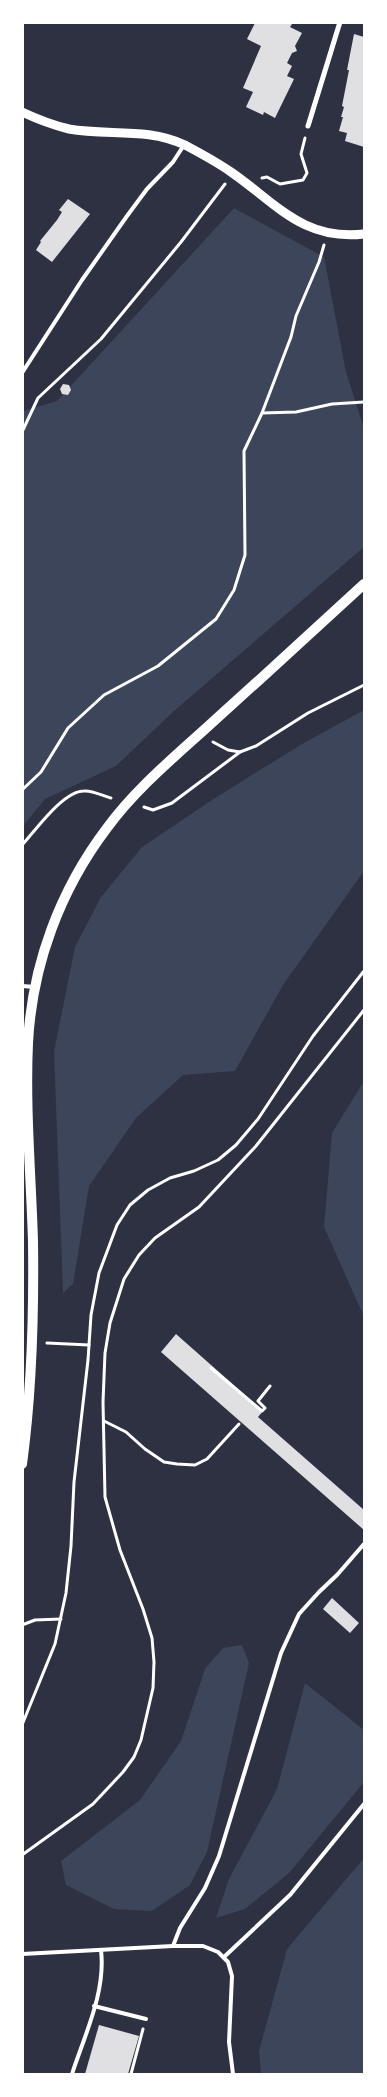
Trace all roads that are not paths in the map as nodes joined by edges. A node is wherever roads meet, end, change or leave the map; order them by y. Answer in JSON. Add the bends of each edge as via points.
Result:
{"nodes":[{"id":1,"x":340,"y":22,"type":"edge"},
{"id":2,"x":22,"y":112,"type":"edge"},
{"id":3,"x":308,"y":126,"type":"road end"},
{"id":4,"x":184,"y":145,"type":"junction"},
{"id":5,"x":364,"y":234,"type":"edge"},
{"id":6,"x":22,"y":373,"type":"edge"},
{"id":7,"x":364,"y":584,"type":"edge"},
{"id":8,"x":22,"y":986,"type":"edge"},
{"id":9,"x":35,"y":987,"type":"junction"},
{"id":10,"x":22,"y":1464,"type":"edge"},
{"id":11,"x":364,"y":1544,"type":"edge"},
{"id":12,"x":364,"y":1804,"type":"edge"},
{"id":13,"x":173,"y":1946,"type":"junction"},
{"id":14,"x":101,"y":1950,"type":"junction"},
{"id":15,"x":22,"y":1954,"type":"edge"},
{"id":16,"x":224,"y":1957,"type":"junction"},
{"id":17,"x":94,"y":2006,"type":"junction"},
{"id":18,"x":146,"y":2019,"type":"road end"},
{"id":19,"x":72,"y":2074,"type":"edge"},
{"id":20,"x":233,"y":2074,"type":"edge"}],
"edges":[{"from":1,"to":3,"type":"street"},
{"from":2,"to":4,"type":"street","via":[[70,129],[134,132],[160,136]]},
{"from":4,"to":5,"type":"street","via":[[233,174],[299,223],[343,235]]},
{"from":4,"to":6,"type":"lane","via":[[127,216]]},
{"from":7,"to":9,"type":"main road","via":[[200,733],[118,814],[91,850],[67,892],[44,949]]},
{"from":8,"to":9,"type":"lane"},
{"from":9,"to":10,"type":"main road","via":[[28,1052],[32,1342]]},
{"from":11,"to":13,"type":"lane","via":[[294,1622],[216,1864]]},
{"from":12,"to":16,"type":"lane","via":[[290,1895]]},
{"from":13,"to":14,"type":"lane"},
{"from":13,"to":16,"type":"lane","via":[[203,1946]]},
{"from":14,"to":15,"type":"lane"},
{"from":14,"to":17,"type":"lane","via":[[102,1982]]},
{"from":16,"to":20,"type":"lane","via":[[232,1976],[229,2042]]},
{"from":17,"to":18,"type":"lane"},
{"from":17,"to":19,"type":"lane"}]}
